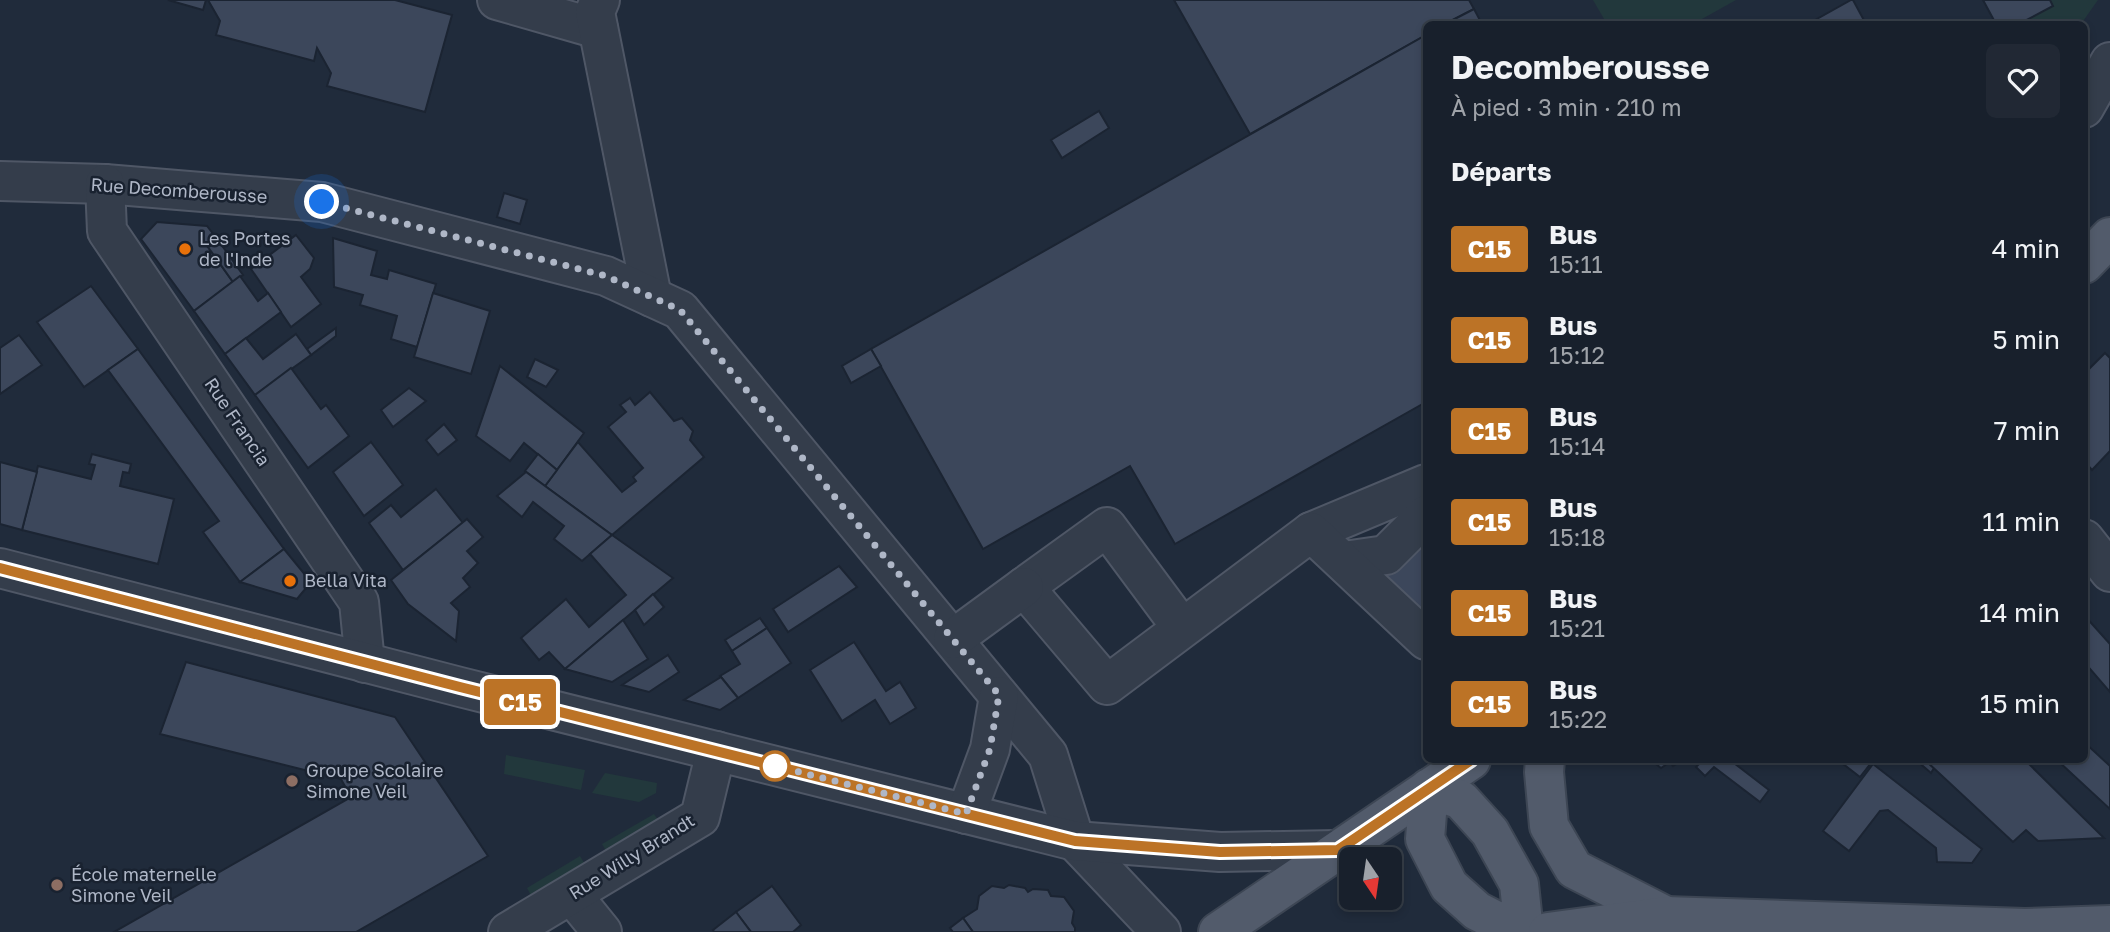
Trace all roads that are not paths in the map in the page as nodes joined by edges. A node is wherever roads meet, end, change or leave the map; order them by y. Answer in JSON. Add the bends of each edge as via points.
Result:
{"nodes":[{"id":1,"x":497,"y":0,"type":"edge"},
{"id":2,"x":599,"y":15,"type":"edge"},
{"id":3,"x":2110,"y":62,"type":"edge"},
{"id":4,"x":2088,"y":101,"type":"edge"},
{"id":5,"x":0,"y":181,"type":"edge"},
{"id":6,"x":106,"y":184,"type":"junction"},
{"id":7,"x":2110,"y":237,"type":"edge"},
{"id":8,"x":2088,"y":260,"type":"edge"},
{"id":9,"x":652,"y":297,"type":"junction"},
{"id":10,"x":1423,"y":485,"type":"edge"},
{"id":11,"x":1423,"y":518,"type":"edge"},
{"id":12,"x":1311,"y":532,"type":"junction"},
{"id":13,"x":2088,"y":544,"type":"edge"},
{"id":14,"x":1343,"y":561,"type":"junction"},
{"id":15,"x":0,"y":568,"type":"edge"},
{"id":16,"x":2110,"y":572,"type":"edge"},
{"id":17,"x":1024,"y":587,"type":"junction"},
{"id":18,"x":1182,"y":628,"type":"junction"},
{"id":19,"x":1423,"y":637,"type":"edge"},
{"id":20,"x":953,"y":639,"type":"junction"},
{"id":21,"x":365,"y":663,"type":"junction"},
{"id":22,"x":999,"y":695,"type":"junction"},
{"id":23,"x":716,"y":751,"type":"junction"},
{"id":24,"x":1466,"y":763,"type":"edge"},
{"id":25,"x":1545,"y":763,"type":"edge"},
{"id":26,"x":1429,"y":788,"type":"junction"},
{"id":27,"x":966,"y":814,"type":"junction"},
{"id":28,"x":1075,"y":841,"type":"junction"},
{"id":29,"x":1338,"y":850,"type":"junction"},
{"id":30,"x":572,"y":895,"type":"junction"},
{"id":31,"x":1663,"y":924,"type":"edge"},
{"id":32,"x":2110,"y":925,"type":"edge"},
{"id":33,"x":2040,"y":930,"type":"edge"},
{"id":34,"x":508,"y":932,"type":"edge"},
{"id":35,"x":602,"y":932,"type":"edge"},
{"id":36,"x":1161,"y":932,"type":"edge"},
{"id":37,"x":1218,"y":932,"type":"edge"},
{"id":38,"x":1518,"y":932,"type":"edge"},
{"id":39,"x":1524,"y":932,"type":"edge"},
{"id":40,"x":1548,"y":932,"type":"edge"}],
"edges":[{"from":1,"to":2,"type":"street"},
{"from":2,"to":9,"type":"street"},
{"from":3,"to":4,"type":"street"},
{"from":5,"to":6,"type":"street","name":"Rue Decomberousse"},
{"from":6,"to":9,"type":"street","name":"Rue Decomberousse","via":[[322,202],[606,276]]},
{"from":6,"to":21,"type":"street","name":"Rue Francia","via":[[107,231],[359,602]]},
{"from":7,"to":8,"type":"main road"},
{"from":9,"to":20,"type":"street","name":"Rue Decomberousse","via":[[680,310]]},
{"from":10,"to":12,"type":"street"},
{"from":11,"to":14,"type":"street","via":[[1386,555]]},
{"from":12,"to":14,"type":"street"},
{"from":12,"to":18,"type":"street"},
{"from":13,"to":16,"type":"street"},
{"from":14,"to":19,"type":"street"},
{"from":15,"to":21,"type":"street"},
{"from":17,"to":18,"type":"street","via":[[1108,685]]},
{"from":17,"to":18,"type":"street","via":[[1107,527]]},
{"from":17,"to":20,"type":"street"},
{"from":20,"to":22,"type":"street","name":"Rue Decomberousse"},
{"from":21,"to":23,"type":"street"},
{"from":22,"to":27,"type":"street","via":[[990,749]]},
{"from":22,"to":28,"type":"street","via":[[1048,755]]},
{"from":23,"to":27,"type":"street"},
{"from":23,"to":30,"type":"street","name":"Rue Willy Brandt","via":[[700,817]]},
{"from":24,"to":26,"type":"main road"},
{"from":25,"to":31,"type":"main road","via":[[1549,826],[1574,869]]},
{"from":26,"to":29,"type":"main road"},
{"from":26,"to":38,"type":"main road","via":[[1425,839],[1449,886],[1477,911]]},
{"from":26,"to":39,"type":"main road","via":[[1461,800],[1490,832],[1519,884]]},
{"from":27,"to":28,"type":"street"},
{"from":28,"to":29,"type":"street","via":[[1220,852]]},
{"from":28,"to":36,"type":"street"},
{"from":29,"to":37,"type":"main road"},
{"from":30,"to":34,"type":"street","name":"Rue Willy Brandt"},
{"from":30,"to":35,"type":"street"},
{"from":31,"to":33,"type":"main road"},
{"from":31,"to":40,"type":"main road"},
{"from":32,"to":33,"type":"main road"}]}
